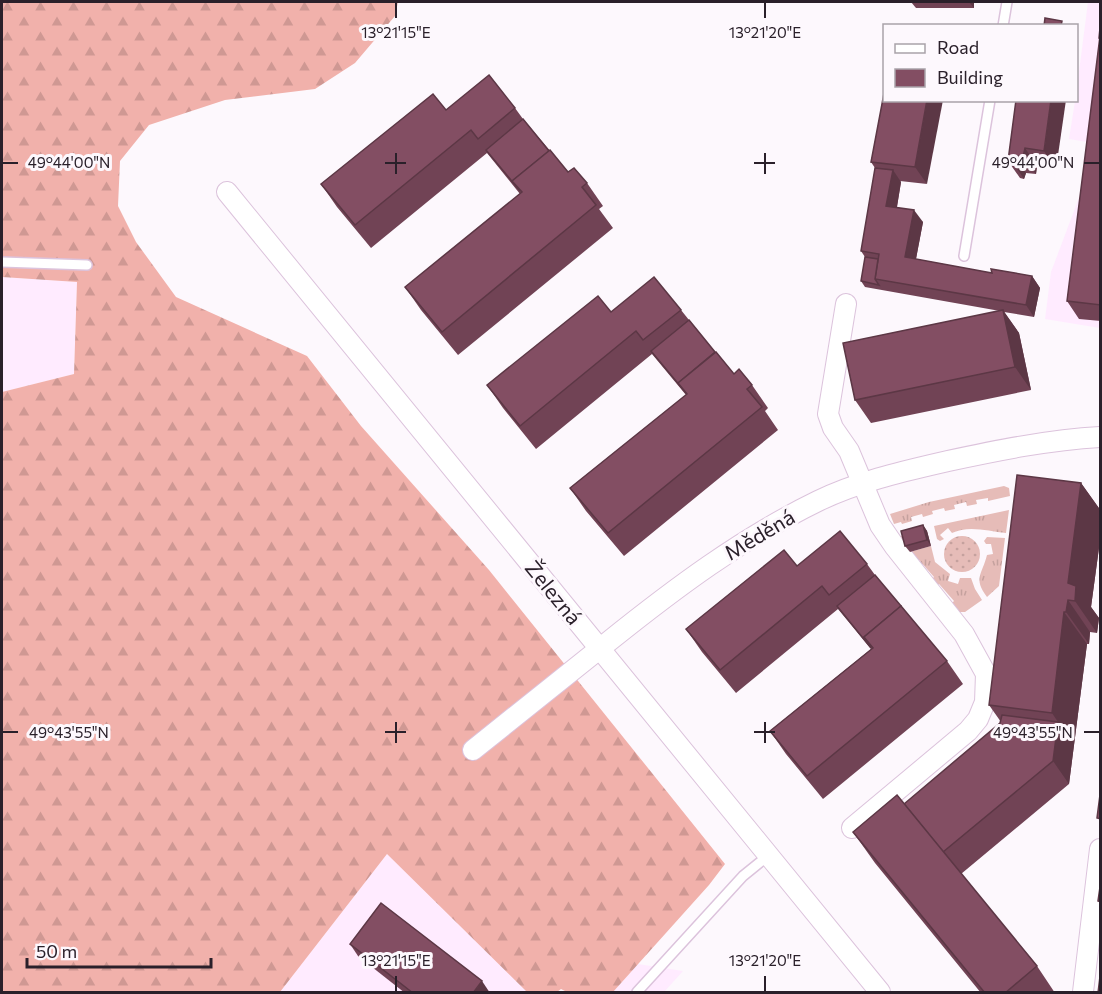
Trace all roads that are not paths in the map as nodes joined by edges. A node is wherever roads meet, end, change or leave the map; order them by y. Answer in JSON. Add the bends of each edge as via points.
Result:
{"nodes":[{"id":1,"x":1007,"y":2,"type":"edge"},
{"id":2,"x":1003,"y":24,"type":"edge"},
{"id":3,"x":990,"y":102,"type":"edge"},
{"id":4,"x":228,"y":192,"type":"dead end"},
{"id":5,"x":964,"y":256,"type":"dead end"},
{"id":6,"x":2,"y":262,"type":"edge"},
{"id":7,"x":87,"y":265,"type":"dead end"},
{"id":8,"x":846,"y":304,"type":"dead end"},
{"id":9,"x":1101,"y":437,"type":"edge"},
{"id":10,"x":863,"y":483,"type":"junction"},
{"id":11,"x":600,"y":648,"type":"junction"},
{"id":12,"x":473,"y":750,"type":"dead end"},
{"id":13,"x":852,"y":828,"type":"dead end"},
{"id":14,"x":1101,"y":849,"type":"edge"},
{"id":15,"x":769,"y":855,"type":"junction"},
{"id":16,"x":638,"y":993,"type":"edge"},
{"id":17,"x":880,"y":993,"type":"edge"},
{"id":18,"x":1083,"y":993,"type":"edge"}],
"edges":[{"from":1,"to":2,"type":"lane"},
{"from":3,"to":5,"type":"lane"},
{"from":4,"to":11,"type":"street","name":"Železná"},
{"from":6,"to":7,"type":"lane"},
{"from":8,"to":10,"type":"street","via":[[828,414]]},
{"from":9,"to":10,"type":"street","name":"Měděná","via":[[989,452]]},
{"from":10,"to":11,"type":"street","name":"Měděná","via":[[802,509],[737,547]]},
{"from":10,"to":13,"type":"street","via":[[880,525],[894,547],[964,634],[986,674],[985,702],[968,731]]},
{"from":11,"to":12,"type":"street","name":"Měděná"},
{"from":11,"to":15,"type":"street","name":"Železná"},
{"from":14,"to":18,"type":"street"},
{"from":15,"to":16,"type":"lane","via":[[743,876]]},
{"from":15,"to":17,"type":"street","name":"Železná"}]}
